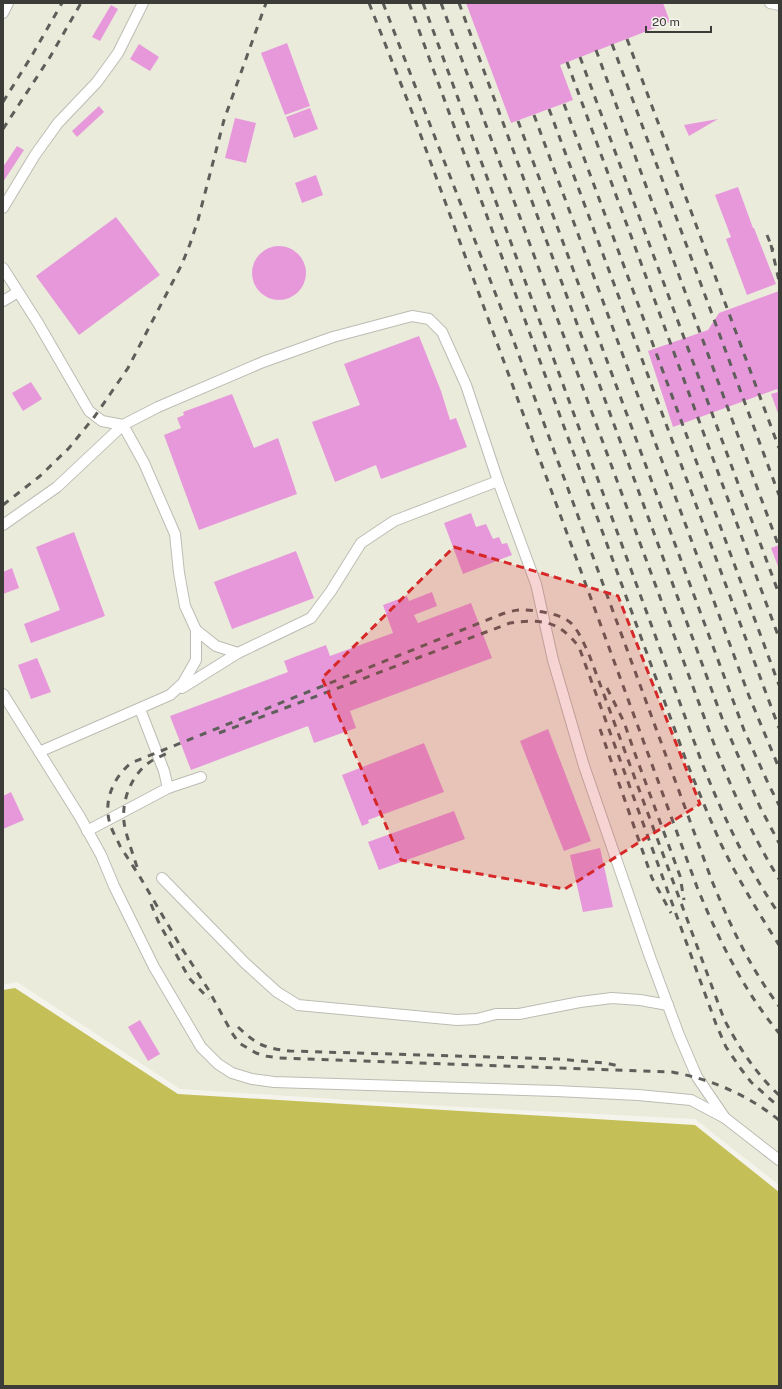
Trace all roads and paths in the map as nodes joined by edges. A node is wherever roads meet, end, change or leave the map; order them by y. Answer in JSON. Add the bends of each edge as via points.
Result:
{"nodes":[{"id":1,"x":8,"y":3,"type":"edge"},
{"id":2,"x":143,"y":3,"type":"edge"},
{"id":3,"x":770,"y":3,"type":"edge"},
{"id":4,"x":779,"y":5,"type":"edge"},
{"id":5,"x":3,"y":13,"type":"edge"},
{"id":6,"x":3,"y":208,"type":"edge"},
{"id":7,"x":3,"y":268,"type":"edge"},
{"id":8,"x":18,"y":292,"type":"junction"},
{"id":9,"x":3,"y":301,"type":"edge"},
{"id":10,"x":123,"y":425,"type":"junction"},
{"id":11,"x":498,"y":482,"type":"junction"},
{"id":12,"x":3,"y":525,"type":"edge"},
{"id":13,"x":196,"y":630,"type":"junction"},
{"id":14,"x":238,"y":653,"type":"junction"},
{"id":15,"x":3,"y":694,"type":"edge"},
{"id":16,"x":170,"y":695,"type":"junction"},
{"id":17,"x":140,"y":709,"type":"junction"},
{"id":18,"x":39,"y":752,"type":"junction"},
{"id":19,"x":201,"y":777,"type":"dead end"},
{"id":20,"x":168,"y":788,"type":"junction"},
{"id":21,"x":87,"y":831,"type":"junction"},
{"id":22,"x":162,"y":878,"type":"dead end"},
{"id":23,"x":668,"y":1005,"type":"junction"},
{"id":24,"x":725,"y":1118,"type":"junction"},
{"id":25,"x":779,"y":1160,"type":"edge"}],
"edges":[{"from":1,"to":5,"type":"lane"},
{"from":2,"to":6,"type":"lane","via":[[118,53],[97,82],[58,123]]},
{"from":3,"to":4,"type":"lane"},
{"from":7,"to":8,"type":"lane"},
{"from":8,"to":9,"type":"lane"},
{"from":8,"to":10,"type":"lane","via":[[89,411],[102,421]]},
{"from":10,"to":11,"type":"lane","via":[[263,362],[333,337],[412,316],[429,319],[442,332],[466,385]]},
{"from":10,"to":12,"type":"lane","via":[[57,487]]},
{"from":10,"to":13,"type":"lane","via":[[144,463],[175,534],[185,606]]},
{"from":11,"to":14,"type":"lane","via":[[394,521],[361,543],[311,618]]},
{"from":11,"to":23,"type":"lane","via":[[536,584],[553,660],[584,766]]},
{"from":13,"to":14,"type":"lane","via":[[216,646]]},
{"from":13,"to":16,"type":"lane","via":[[196,660],[183,683]]},
{"from":14,"to":16,"type":"lane"},
{"from":15,"to":18,"type":"lane"},
{"from":16,"to":17,"type":"lane"},
{"from":17,"to":18,"type":"lane"},
{"from":17,"to":20,"type":"lane"},
{"from":18,"to":21,"type":"lane"},
{"from":19,"to":20,"type":"lane"},
{"from":20,"to":21,"type":"lane"},
{"from":21,"to":24,"type":"lane","via":[[154,967],[200,1047],[232,1073],[274,1082],[556,1091],[684,1099],[691,1100]]},
{"from":22,"to":23,"type":"lane","via":[[277,992],[298,1005],[458,1020],[496,1014],[519,1014],[612,998]]},
{"from":23,"to":24,"type":"lane","via":[[697,1077]]},
{"from":24,"to":25,"type":"lane"}]}
